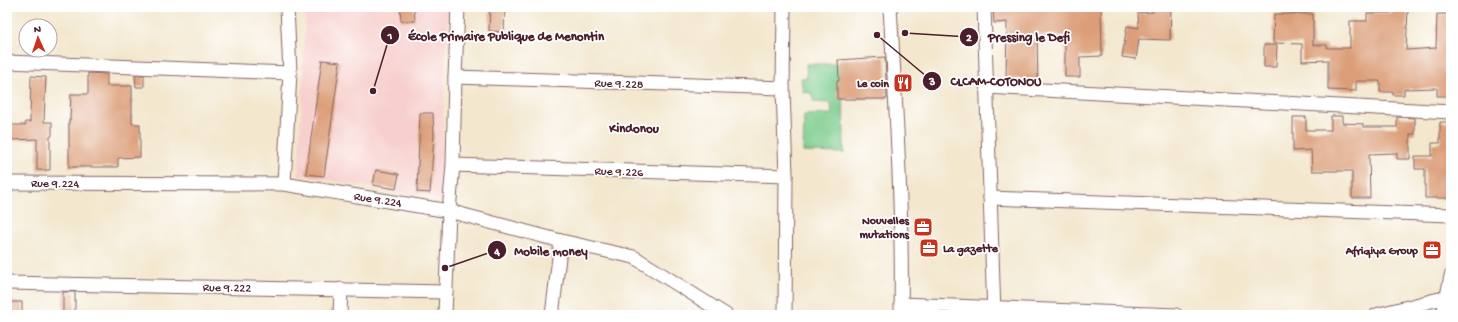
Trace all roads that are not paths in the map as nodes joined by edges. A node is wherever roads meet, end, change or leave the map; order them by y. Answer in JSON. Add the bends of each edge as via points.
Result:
{"nodes":[{"id":1,"x":287,"y":7,"type":"edge"},
{"id":2,"x":458,"y":7,"type":"edge"},
{"id":3,"x":784,"y":7,"type":"edge"},
{"id":4,"x":890,"y":7,"type":"edge"},
{"id":5,"x":984,"y":7,"type":"edge"},
{"id":6,"x":7,"y":62,"type":"edge"},
{"id":7,"x":290,"y":73,"type":"junction"},
{"id":8,"x":455,"y":77,"type":"junction"},
{"id":9,"x":986,"y":87,"type":"junction"},
{"id":10,"x":783,"y":88,"type":"junction"},
{"id":11,"x":1451,"y":112,"type":"edge"},
{"id":12,"x":453,"y":165,"type":"junction"},
{"id":13,"x":786,"y":176,"type":"junction"},
{"id":14,"x":7,"y":183,"type":"edge"},
{"id":15,"x":284,"y":184,"type":"junction"},
{"id":16,"x":990,"y":198,"type":"junction"},
{"id":17,"x":449,"y":211,"type":"junction"},
{"id":18,"x":1451,"y":215,"type":"edge"},
{"id":19,"x":561,"y":241,"type":"junction"},
{"id":20,"x":1451,"y":276,"type":"edge"},
{"id":21,"x":7,"y":283,"type":"edge"},
{"id":22,"x":341,"y":290,"type":"junction"},
{"id":23,"x":446,"y":292,"type":"junction"},
{"id":24,"x":1449,"y":296,"type":"edge"},
{"id":25,"x":901,"y":310,"type":"edge"},
{"id":26,"x":994,"y":311,"type":"edge"},
{"id":27,"x":340,"y":315,"type":"edge"},
{"id":28,"x":445,"y":315,"type":"edge"},
{"id":29,"x":552,"y":315,"type":"edge"},
{"id":30,"x":726,"y":315,"type":"edge"},
{"id":31,"x":785,"y":315,"type":"edge"},
{"id":32,"x":1176,"y":315,"type":"edge"},
{"id":33,"x":1376,"y":315,"type":"edge"},
{"id":34,"x":1443,"y":315,"type":"edge"}],
"edges":[{"from":1,"to":7,"type":"street"},
{"from":2,"to":8,"type":"street"},
{"from":3,"to":10,"type":"street"},
{"from":4,"to":25,"type":"street","via":[[899,147]]},
{"from":5,"to":9,"type":"street"},
{"from":6,"to":7,"type":"street"},
{"from":7,"to":15,"type":"street"},
{"from":8,"to":10,"type":"street","name":"Rue 9.228"},
{"from":8,"to":12,"type":"street"},
{"from":9,"to":11,"type":"street"},
{"from":9,"to":16,"type":"street"},
{"from":10,"to":13,"type":"street"},
{"from":12,"to":13,"type":"street","name":"Rue 9.226"},
{"from":12,"to":17,"type":"street"},
{"from":13,"to":31,"type":"street"},
{"from":14,"to":15,"type":"street","name":"Rue 9.224"},
{"from":15,"to":17,"type":"street","name":"Rue 9.224"},
{"from":16,"to":18,"type":"street"},
{"from":16,"to":26,"type":"street"},
{"from":17,"to":19,"type":"street","name":"Rue 9.224"},
{"from":17,"to":23,"type":"street"},
{"from":19,"to":29,"type":"street"},
{"from":19,"to":30,"type":"street","name":"Rue 9.224","via":[[634,257]]},
{"from":20,"to":24,"type":"street"},
{"from":21,"to":22,"type":"street","name":"Rue 9.222"},
{"from":22,"to":23,"type":"street","name":"Rue 9.222"},
{"from":22,"to":27,"type":"street"},
{"from":23,"to":28,"type":"street"},
{"from":24,"to":33,"type":"street"},
{"from":24,"to":34,"type":"street"},
{"from":25,"to":26,"type":"street"},
{"from":26,"to":32,"type":"street"}]}
